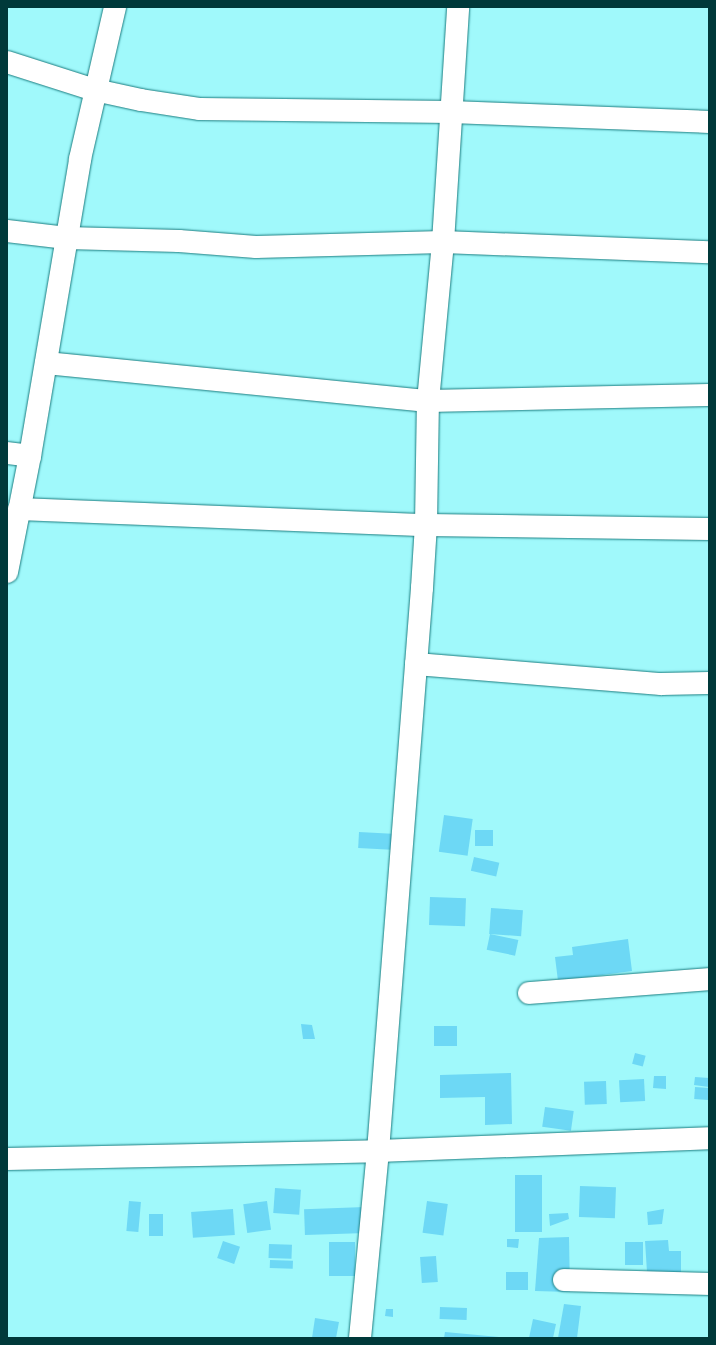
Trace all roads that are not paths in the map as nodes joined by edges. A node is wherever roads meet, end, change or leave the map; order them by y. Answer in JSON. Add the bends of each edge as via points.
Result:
{"nodes":[{"id":1,"x":115,"y":7,"type":"edge"},
{"id":2,"x":458,"y":7,"type":"edge"},
{"id":3,"x":7,"y":62,"type":"edge"},
{"id":4,"x":95,"y":90,"type":"junction"},
{"id":5,"x":451,"y":112,"type":"junction"},
{"id":6,"x":709,"y":122,"type":"edge"},
{"id":7,"x":7,"y":231,"type":"edge"},
{"id":8,"x":67,"y":238,"type":"junction"},
{"id":9,"x":443,"y":242,"type":"junction"},
{"id":10,"x":709,"y":252,"type":"edge"},
{"id":11,"x":46,"y":363,"type":"junction"},
{"id":12,"x":709,"y":395,"type":"edge"},
{"id":13,"x":428,"y":401,"type":"junction"},
{"id":14,"x":7,"y":453,"type":"edge"},
{"id":15,"x":30,"y":456,"type":"junction"},
{"id":16,"x":20,"y":509,"type":"junction"},
{"id":17,"x":426,"y":525,"type":"junction"},
{"id":18,"x":709,"y":529,"type":"edge"},
{"id":19,"x":7,"y":572,"type":"edge"},
{"id":20,"x":416,"y":664,"type":"junction"},
{"id":21,"x":709,"y":683,"type":"edge"},
{"id":22,"x":709,"y":979,"type":"edge"},
{"id":23,"x":529,"y":993,"type":"dead end"},
{"id":24,"x":709,"y":1138,"type":"edge"},
{"id":25,"x":378,"y":1151,"type":"junction"},
{"id":26,"x":7,"y":1159,"type":"edge"},
{"id":27,"x":564,"y":1280,"type":"dead end"},
{"id":28,"x":709,"y":1284,"type":"edge"},
{"id":29,"x":360,"y":1338,"type":"edge"}],
"edges":[{"from":1,"to":4,"type":"street"},
{"from":2,"to":5,"type":"street"},
{"from":3,"to":4,"type":"street"},
{"from":4,"to":5,"type":"street","via":[[200,109]]},
{"from":4,"to":8,"type":"street"},
{"from":5,"to":6,"type":"street"},
{"from":5,"to":9,"type":"street"},
{"from":7,"to":8,"type":"street"},
{"from":8,"to":9,"type":"street","via":[[180,241],[256,247]]},
{"from":8,"to":11,"type":"street"},
{"from":9,"to":10,"type":"street"},
{"from":9,"to":13,"type":"street"},
{"from":11,"to":13,"type":"street"},
{"from":11,"to":15,"type":"street"},
{"from":12,"to":13,"type":"street"},
{"from":13,"to":17,"type":"street"},
{"from":14,"to":15,"type":"street"},
{"from":15,"to":16,"type":"street"},
{"from":16,"to":17,"type":"street"},
{"from":16,"to":19,"type":"street"},
{"from":17,"to":18,"type":"street"},
{"from":17,"to":20,"type":"street"},
{"from":20,"to":21,"type":"street","via":[[661,684]]},
{"from":20,"to":25,"type":"street"},
{"from":22,"to":23,"type":"street"},
{"from":24,"to":25,"type":"street"},
{"from":25,"to":26,"type":"street"},
{"from":25,"to":29,"type":"street"},
{"from":27,"to":28,"type":"street"}]}
